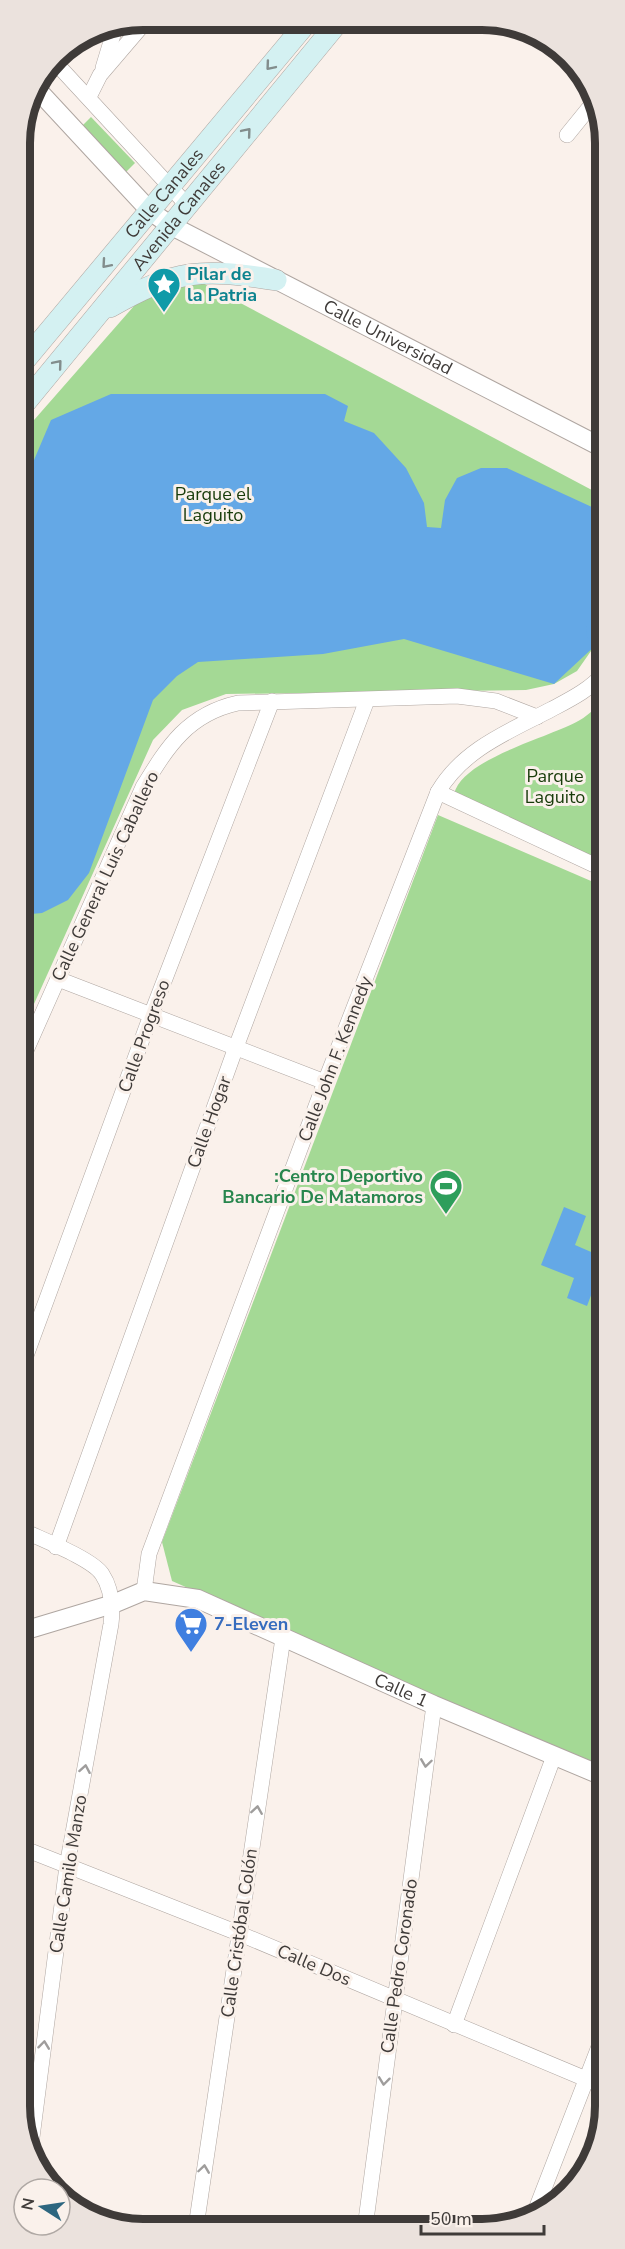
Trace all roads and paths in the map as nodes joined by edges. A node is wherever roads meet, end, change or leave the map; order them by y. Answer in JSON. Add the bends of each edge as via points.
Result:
{"nodes":[{"id":1,"x":138,"y":30,"type":"edge"},
{"id":2,"x":300,"y":30,"type":"edge"},
{"id":3,"x":332,"y":30,"type":"edge"},
{"id":4,"x":113,"y":34,"type":"edge"},
{"id":5,"x":59,"y":67,"type":"edge"},
{"id":6,"x":100,"y":75,"type":"junction"},
{"id":7,"x":42,"y":94,"type":"edge"},
{"id":8,"x":88,"y":97,"type":"junction"},
{"id":9,"x":589,"y":108,"type":"edge"},
{"id":10,"x":567,"y":135,"type":"dead end"},
{"id":11,"x":169,"y":187,"type":"junction"},
{"id":12,"x":187,"y":205,"type":"junction"},
{"id":13,"x":150,"y":211,"type":"junction"},
{"id":14,"x":170,"y":225,"type":"junction"},
{"id":15,"x":276,"y":280,"type":"junction"},
{"id":16,"x":102,"y":311,"type":"junction"},
{"id":17,"x":30,"y":354,"type":"edge"},
{"id":18,"x":30,"y":397,"type":"edge"},
{"id":19,"x":595,"y":444,"type":"edge"},
{"id":20,"x":595,"y":680,"type":"edge"},
{"id":21,"x":367,"y":700,"type":"junction"},
{"id":22,"x":272,"y":701,"type":"junction"},
{"id":23,"x":537,"y":717,"type":"junction"},
{"id":24,"x":438,"y":792,"type":"junction"},
{"id":25,"x":595,"y":865,"type":"edge"},
{"id":26,"x":58,"y":979,"type":"junction"},
{"id":27,"x":151,"y":1015,"type":"junction"},
{"id":28,"x":30,"y":1041,"type":"edge"},
{"id":29,"x":236,"y":1047,"type":"junction"},
{"id":30,"x":326,"y":1082,"type":"junction"},
{"id":31,"x":30,"y":1345,"type":"edge"},
{"id":32,"x":30,"y":1534,"type":"edge"},
{"id":33,"x":56,"y":1547,"type":"junction"},
{"id":34,"x":144,"y":1591,"type":"junction"},
{"id":35,"x":113,"y":1604,"type":"junction"},
{"id":36,"x":30,"y":1629,"type":"edge"},
{"id":37,"x":283,"y":1638,"type":"junction"},
{"id":38,"x":434,"y":1705,"type":"junction"},
{"id":39,"x":554,"y":1756,"type":"junction"},
{"id":40,"x":595,"y":1773,"type":"edge"},
{"id":41,"x":30,"y":1851,"type":"edge"},
{"id":42,"x":67,"y":1866,"type":"junction"},
{"id":43,"x":238,"y":1933,"type":"junction"},
{"id":44,"x":394,"y":1999,"type":"junction"},
{"id":45,"x":454,"y":2025,"type":"junction"},
{"id":46,"x":595,"y":2058,"type":"edge"},
{"id":47,"x":587,"y":2080,"type":"junction"},
{"id":48,"x":595,"y":2083,"type":"edge"},
{"id":49,"x":33,"y":2131,"type":"edge"},
{"id":50,"x":538,"y":2204,"type":"edge"},
{"id":51,"x":197,"y":2219,"type":"edge"},
{"id":52,"x":366,"y":2219,"type":"edge"}],
"edges":[{"from":1,"to":6,"type":"street"},
{"from":2,"to":11,"type":"main road","name":"Calle Canales","one_way":true},
{"from":12,"to":3,"type":"main road","name":"Avenida Canales","one_way":true},
{"from":4,"to":6,"type":"street"},
{"from":5,"to":8,"type":"street"},
{"from":6,"to":8,"type":"street"},
{"from":7,"to":13,"type":"street","name":"Calle Universidad"},
{"from":8,"to":11,"type":"street"},
{"from":9,"to":10,"type":"street"},
{"from":11,"to":12,"type":"street"},
{"from":11,"to":13,"type":"main road","name":"Calle Canales"},
{"from":12,"to":14,"type":"main road","name":"Avenida Canales"},
{"from":13,"to":14,"type":"street","name":"Calle Universidad"},
{"from":13,"to":17,"type":"main road","name":"Calle Canales","one_way":true},
{"from":14,"to":15,"type":"street","name":"Calle Universidad"},
{"from":14,"to":16,"type":"main road","name":"Avenida Canales"},
{"from":15,"to":16,"type":"main road","via":[[219,272],[188,274],[142,289]]},
{"from":15,"to":19,"type":"street","name":"Calle Universidad"},
{"from":18,"to":16,"type":"main road","name":"Avenida Canales","one_way":true},
{"from":20,"to":23,"type":"street","name":"Calle John F. Kennedy","via":[[574,698]]},
{"from":21,"to":22,"type":"street","name":"Calle General Luis Caballero"},
{"from":21,"to":23,"type":"street","name":"Calle General Luis Caballero","via":[[457,696],[495,701]]},
{"from":21,"to":29,"type":"street","name":"Calle Hogar"},
{"from":22,"to":26,"type":"street","name":"Calle General Luis Caballero","via":[[226,706],[183,731],[167,748],[143,787]]},
{"from":22,"to":27,"type":"street","name":"Calle Progreso"},
{"from":23,"to":24,"type":"street","name":"Calle John F. Kennedy","via":[[469,754]]},
{"from":24,"to":25,"type":"street"},
{"from":24,"to":30,"type":"street","name":"Calle John F. Kennedy"},
{"from":26,"to":27,"type":"street"},
{"from":26,"to":28,"type":"street","name":"Calle General Luis Caballero"},
{"from":27,"to":29,"type":"street"},
{"from":27,"to":31,"type":"street","name":"Calle Progreso"},
{"from":29,"to":30,"type":"street"},
{"from":29,"to":33,"type":"street","name":"Calle Hogar"},
{"from":30,"to":34,"type":"street","name":"Calle John F. Kennedy","via":[[149,1554]]},
{"from":32,"to":33,"type":"street"},
{"from":33,"to":35,"type":"street","via":[[90,1562],[102,1574]]},
{"from":34,"to":35,"type":"street"},
{"from":34,"to":37,"type":"street","name":"Calle 1","via":[[198,1599]]},
{"from":35,"to":36,"type":"street"},
{"from":42,"to":35,"type":"street","name":"Calle Camilo Manzo","one_way":true},
{"from":37,"to":38,"type":"street","name":"Calle 1"},
{"from":43,"to":37,"type":"street","name":"Calle Cristóbal Colón","one_way":true},
{"from":38,"to":39,"type":"street","name":"Calle 1"},
{"from":38,"to":44,"type":"street","name":"Calle Pedro Coronado","one_way":true},
{"from":39,"to":40,"type":"street","name":"Calle 1"},
{"from":39,"to":45,"type":"street"},
{"from":41,"to":42,"type":"street","name":"Calle Dos"},
{"from":42,"to":43,"type":"street","name":"Calle Dos"},
{"from":49,"to":42,"type":"street","name":"Calle Camilo Manzo","one_way":true},
{"from":43,"to":44,"type":"street","name":"Calle Dos"},
{"from":51,"to":43,"type":"street","name":"Calle Cristóbal Colón","one_way":true},
{"from":44,"to":45,"type":"street","name":"Calle Dos"},
{"from":44,"to":52,"type":"street","name":"Calle Pedro Coronado","one_way":true},
{"from":45,"to":47,"type":"street","name":"Calle Dos"},
{"from":46,"to":47,"type":"street"},
{"from":47,"to":48,"type":"street","name":"Calle Dos"},
{"from":47,"to":50,"type":"street"}]}
